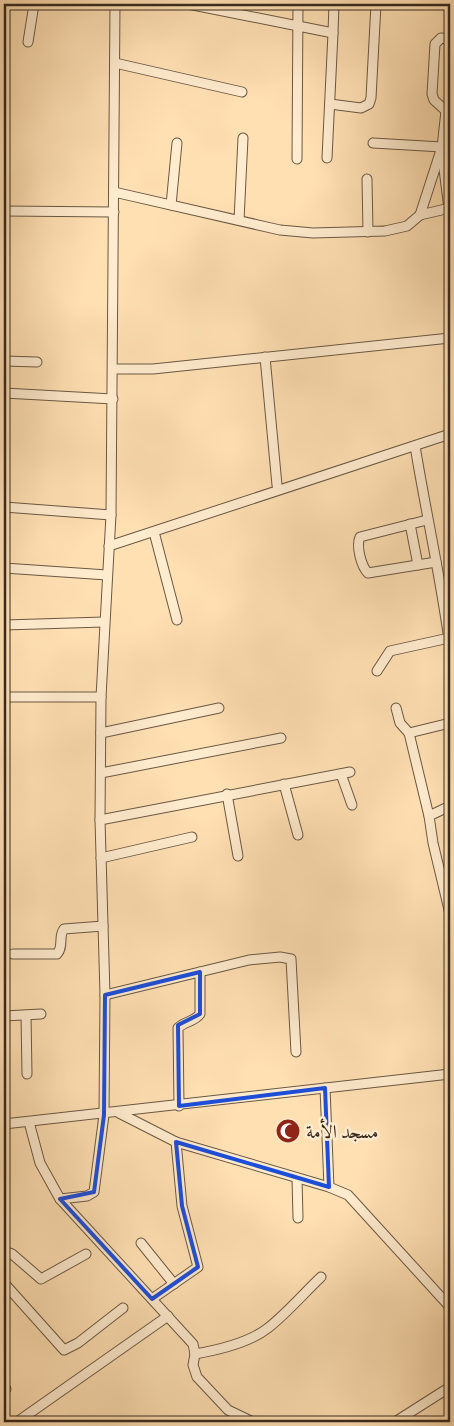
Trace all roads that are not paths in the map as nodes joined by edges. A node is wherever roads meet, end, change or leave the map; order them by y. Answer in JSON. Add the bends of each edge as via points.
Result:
{"nodes":[{"id":1,"x":34,"y":4,"type":"edge"},
{"id":2,"x":115,"y":4,"type":"edge"},
{"id":3,"x":188,"y":4,"type":"edge"},
{"id":4,"x":298,"y":4,"type":"edge"},
{"id":5,"x":334,"y":4,"type":"edge"},
{"id":6,"x":376,"y":4,"type":"edge"},
{"id":7,"x":215,"y":6,"type":"edge"},
{"id":8,"x":297,"y":25,"type":"junction"},
{"id":9,"x":333,"y":33,"type":"junction"},
{"id":10,"x":450,"y":39,"type":"edge"},
{"id":11,"x":28,"y":42,"type":"dead end"},
{"id":12,"x":115,"y":62,"type":"junction"},
{"id":13,"x":242,"y":92,"type":"dead end"},
{"id":14,"x":330,"y":104,"type":"junction"},
{"id":15,"x":448,"y":109,"type":"edge"},
{"id":16,"x":243,"y":138,"type":"dead end"},
{"id":17,"x":178,"y":143,"type":"dead end"},
{"id":18,"x":373,"y":143,"type":"dead end"},
{"id":19,"x":442,"y":148,"type":"junction"},
{"id":20,"x":327,"y":158,"type":"dead end"},
{"id":21,"x":297,"y":159,"type":"dead end"},
{"id":22,"x":367,"y":179,"type":"dead end"},
{"id":23,"x":114,"y":192,"type":"junction"},
{"id":24,"x":171,"y":205,"type":"junction"},
{"id":25,"x":450,"y":208,"type":"edge"},
{"id":26,"x":4,"y":212,"type":"edge"},
{"id":27,"x":114,"y":212,"type":"junction"},
{"id":28,"x":420,"y":215,"type":"junction"},
{"id":29,"x":239,"y":220,"type":"junction"},
{"id":30,"x":368,"y":232,"type":"junction"},
{"id":31,"x":450,"y":338,"type":"edge"},
{"id":32,"x":265,"y":357,"type":"junction"},
{"id":33,"x":4,"y":361,"type":"edge"},
{"id":34,"x":37,"y":362,"type":"dead end"},
{"id":35,"x":114,"y":369,"type":"junction"},
{"id":36,"x":4,"y":393,"type":"edge"},
{"id":37,"x":113,"y":399,"type":"junction"},
{"id":38,"x":450,"y":434,"type":"edge"},
{"id":39,"x":415,"y":446,"type":"junction"},
{"id":40,"x":277,"y":485,"type":"dead end"},
{"id":41,"x":4,"y":507,"type":"edge"},
{"id":42,"x":111,"y":515,"type":"junction"},
{"id":43,"x":427,"y":520,"type":"junction"},
{"id":44,"x":410,"y":524,"type":"junction"},
{"id":45,"x":154,"y":532,"type":"junction"},
{"id":46,"x":109,"y":546,"type":"junction"},
{"id":47,"x":436,"y":562,"type":"junction"},
{"id":48,"x":418,"y":565,"type":"junction"},
{"id":49,"x":4,"y":568,"type":"edge"},
{"id":50,"x":107,"y":576,"type":"junction"},
{"id":51,"x":447,"y":592,"type":"edge"},
{"id":52,"x":178,"y":620,"type":"dead end"},
{"id":53,"x":104,"y":622,"type":"junction"},
{"id":54,"x":4,"y":625,"type":"edge"},
{"id":55,"x":450,"y":642,"type":"edge"},
{"id":56,"x":376,"y":671,"type":"dead end"},
{"id":57,"x":4,"y":697,"type":"edge"},
{"id":58,"x":101,"y":697,"type":"junction"},
{"id":59,"x":219,"y":708,"type":"dead end"},
{"id":60,"x":396,"y":708,"type":"dead end"},
{"id":61,"x":450,"y":723,"type":"edge"},
{"id":62,"x":101,"y":733,"type":"junction"},
{"id":63,"x":409,"y":733,"type":"junction"},
{"id":64,"x":281,"y":738,"type":"dead end"},
{"id":65,"x":101,"y":773,"type":"junction"},
{"id":66,"x":284,"y":784,"type":"junction"},
{"id":67,"x":227,"y":794,"type":"junction"},
{"id":68,"x":352,"y":806,"type":"dead end"},
{"id":69,"x":450,"y":806,"type":"edge"},
{"id":70,"x":429,"y":816,"type":"junction"},
{"id":71,"x":100,"y":820,"type":"junction"},
{"id":72,"x":298,"y":835,"type":"dead end"},
{"id":73,"x":192,"y":837,"type":"dead end"},
{"id":74,"x":238,"y":856,"type":"dead end"},
{"id":75,"x":101,"y":858,"type":"junction"},
{"id":76,"x":450,"y":914,"type":"edge"},
{"id":77,"x":103,"y":926,"type":"junction"},
{"id":78,"x":13,"y":954,"type":"dead end"},
{"id":79,"x":200,"y":972,"type":"junction"},
{"id":80,"x":105,"y":995,"type":"junction"},
{"id":81,"x":41,"y":1014,"type":"dead end"},
{"id":82,"x":26,"y":1015,"type":"junction"},
{"id":83,"x":4,"y":1016,"type":"edge"},
{"id":84,"x":296,"y":1052,"type":"dead end"},
{"id":85,"x":28,"y":1074,"type":"dead end"},
{"id":86,"x":450,"y":1074,"type":"edge"},
{"id":87,"x":325,"y":1088,"type":"junction"},
{"id":88,"x":178,"y":1106,"type":"junction"},
{"id":89,"x":119,"y":1113,"type":"junction"},
{"id":90,"x":104,"y":1115,"type":"junction"},
{"id":91,"x":29,"y":1122,"type":"junction"},
{"id":92,"x":4,"y":1124,"type":"edge"},
{"id":93,"x":176,"y":1142,"type":"junction"},
{"id":94,"x":297,"y":1178,"type":"junction"},
{"id":95,"x":329,"y":1187,"type":"junction"},
{"id":96,"x":60,"y":1199,"type":"junction"},
{"id":97,"x":298,"y":1218,"type":"dead end"},
{"id":98,"x":141,"y":1244,"type":"dead end"},
{"id":99,"x":4,"y":1251,"type":"edge"},
{"id":100,"x":86,"y":1254,"type":"dead end"},
{"id":101,"x":321,"y":1277,"type":"dead end"},
{"id":102,"x":4,"y":1283,"type":"edge"},
{"id":103,"x":174,"y":1284,"type":"junction"},
{"id":104,"x":152,"y":1299,"type":"junction"},
{"id":105,"x":450,"y":1307,"type":"edge"},
{"id":106,"x":123,"y":1308,"type":"dead end"},
{"id":107,"x":168,"y":1316,"type":"junction"},
{"id":108,"x":195,"y":1354,"type":"junction"},
{"id":109,"x":450,"y":1387,"type":"edge"},
{"id":110,"x":17,"y":1422,"type":"edge"},
{"id":111,"x":253,"y":1422,"type":"edge"},
{"id":112,"x":395,"y":1422,"type":"edge"}],
"edges":[{"from":1,"to":11,"type":"street"},
{"from":2,"to":12,"type":"street"},
{"from":3,"to":7,"type":"street"},
{"from":4,"to":8,"type":"street"},
{"from":5,"to":9,"type":"street"},
{"from":6,"to":14,"type":"street","via":[[369,104],[361,108]]},
{"from":7,"to":8,"type":"street"},
{"from":8,"to":9,"type":"street"},
{"from":8,"to":21,"type":"street"},
{"from":9,"to":14,"type":"street"},
{"from":10,"to":15,"type":"street","via":[[439,39],[435,44],[432,99]]},
{"from":12,"to":13,"type":"street"},
{"from":12,"to":23,"type":"street"},
{"from":14,"to":20,"type":"street"},
{"from":15,"to":19,"type":"street"},
{"from":16,"to":29,"type":"street"},
{"from":17,"to":24,"type":"street"},
{"from":18,"to":19,"type":"street"},
{"from":19,"to":25,"type":"street"},
{"from":19,"to":28,"type":"street"},
{"from":22,"to":30,"type":"street"},
{"from":23,"to":24,"type":"street"},
{"from":23,"to":27,"type":"street"},
{"from":24,"to":29,"type":"street"},
{"from":25,"to":28,"type":"street"},
{"from":26,"to":27,"type":"street"},
{"from":27,"to":35,"type":"street"},
{"from":28,"to":30,"type":"street","via":[[407,226]]},
{"from":29,"to":30,"type":"street","via":[[293,232]]},
{"from":31,"to":32,"type":"street"},
{"from":32,"to":35,"type":"street","via":[[152,369]]},
{"from":32,"to":40,"type":"street"},
{"from":33,"to":34,"type":"street"},
{"from":35,"to":37,"type":"street"},
{"from":36,"to":37,"type":"street"},
{"from":37,"to":42,"type":"street"},
{"from":38,"to":39,"type":"street"},
{"from":39,"to":43,"type":"street"},
{"from":39,"to":45,"type":"street"},
{"from":41,"to":42,"type":"street"},
{"from":42,"to":46,"type":"street"},
{"from":43,"to":44,"type":"street"},
{"from":43,"to":47,"type":"street"},
{"from":44,"to":48,"type":"street"},
{"from":44,"to":48,"type":"street","via":[[360,537],[358,541],[364,569],[368,573]]},
{"from":45,"to":46,"type":"street"},
{"from":45,"to":52,"type":"street"},
{"from":46,"to":50,"type":"street"},
{"from":47,"to":48,"type":"street"},
{"from":47,"to":51,"type":"street"},
{"from":49,"to":50,"type":"street"},
{"from":50,"to":53,"type":"street"},
{"from":51,"to":55,"type":"street"},
{"from":53,"to":54,"type":"street"},
{"from":53,"to":58,"type":"street"},
{"from":55,"to":56,"type":"street","via":[[390,651]]},
{"from":57,"to":58,"type":"street"},
{"from":58,"to":62,"type":"street"},
{"from":59,"to":62,"type":"street"},
{"from":60,"to":63,"type":"street","via":[[400,723]]},
{"from":61,"to":63,"type":"street"},
{"from":62,"to":65,"type":"street"},
{"from":63,"to":70,"type":"street"},
{"from":64,"to":65,"type":"street"},
{"from":65,"to":71,"type":"street"},
{"from":66,"to":67,"type":"street"},
{"from":66,"to":68,"type":"street","via":[[346,773]]},
{"from":66,"to":72,"type":"street"},
{"from":67,"to":71,"type":"street"},
{"from":67,"to":74,"type":"street"},
{"from":69,"to":70,"type":"street"},
{"from":70,"to":76,"type":"street"},
{"from":71,"to":75,"type":"street"},
{"from":73,"to":75,"type":"street"},
{"from":75,"to":77,"type":"street"},
{"from":77,"to":78,"type":"street","via":[[64,929],[61,950],[57,954]]},
{"from":77,"to":80,"type":"street"},
{"from":79,"to":80,"type":"street"},
{"from":79,"to":84,"type":"street","via":[[249,960],[291,959]]},
{"from":79,"to":88,"type":"street","via":[[200,1014],[197,1019],[178,1028]]},
{"from":80,"to":90,"type":"street"},
{"from":81,"to":82,"type":"street"},
{"from":82,"to":83,"type":"street"},
{"from":82,"to":85,"type":"street"},
{"from":86,"to":87,"type":"street"},
{"from":87,"to":88,"type":"street"},
{"from":87,"to":95,"type":"street"},
{"from":88,"to":89,"type":"street"},
{"from":89,"to":90,"type":"street"},
{"from":89,"to":93,"type":"street"},
{"from":90,"to":91,"type":"street"},
{"from":90,"to":96,"type":"street","via":[[94,1192],[87,1196]]},
{"from":91,"to":92,"type":"street"},
{"from":91,"to":96,"type":"street","via":[[40,1163]]},
{"from":93,"to":94,"type":"street"},
{"from":93,"to":103,"type":"street","via":[[182,1206],[198,1267]]},
{"from":94,"to":95,"type":"street"},
{"from":94,"to":97,"type":"street"},
{"from":95,"to":105,"type":"street","via":[[348,1195]]},
{"from":96,"to":104,"type":"street"},
{"from":98,"to":103,"type":"street"},
{"from":99,"to":100,"type":"street","via":[[41,1279]]},
{"from":101,"to":108,"type":"street","via":[[257,1335]]},
{"from":102,"to":106,"type":"street","via":[[64,1350]]},
{"from":103,"to":104,"type":"street"},
{"from":104,"to":107,"type":"street"},
{"from":107,"to":108,"type":"street","via":[[193,1344]]},
{"from":107,"to":110,"type":"street"},
{"from":108,"to":111,"type":"street","via":[[194,1372],[206,1388],[228,1410]]},
{"from":109,"to":112,"type":"street"}]}
